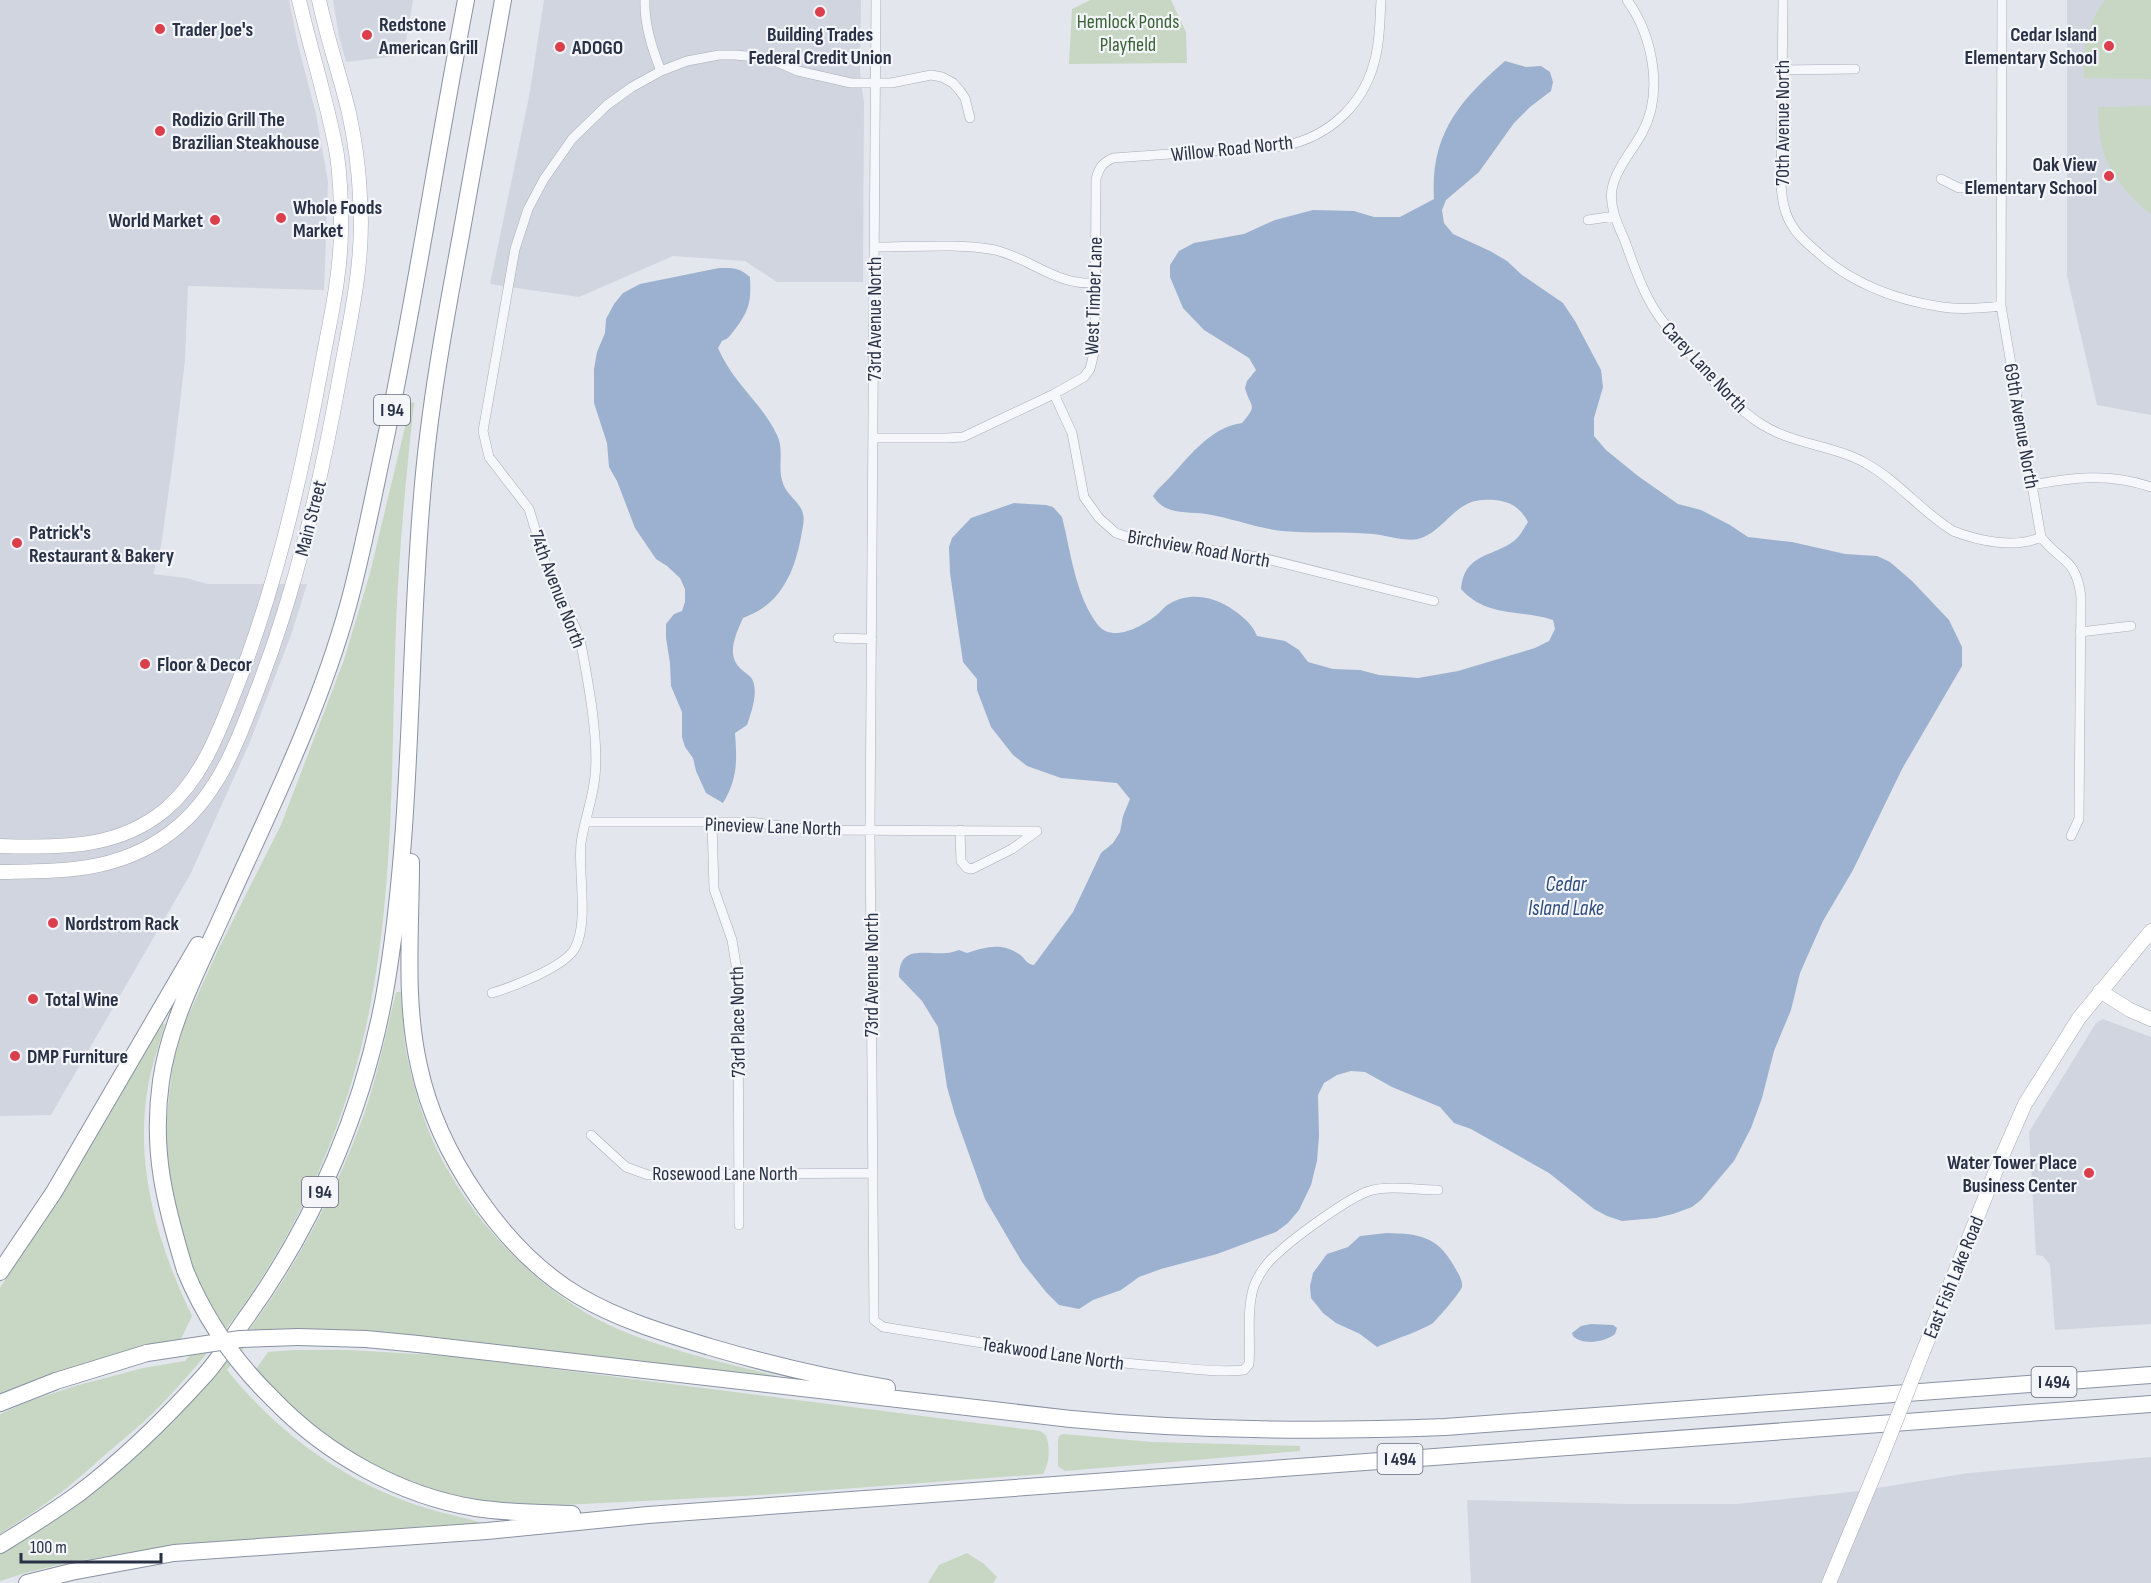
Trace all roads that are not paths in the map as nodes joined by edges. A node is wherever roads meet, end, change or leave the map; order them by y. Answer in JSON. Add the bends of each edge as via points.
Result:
{"nodes":[{"id":1,"x":299,"y":0,"type":"edge"},
{"id":2,"x":319,"y":0,"type":"edge"},
{"id":3,"x":503,"y":0,"type":"edge"},
{"id":4,"x":645,"y":0,"type":"edge"},
{"id":5,"x":876,"y":0,"type":"edge"},
{"id":6,"x":1381,"y":0,"type":"edge"},
{"id":7,"x":1627,"y":0,"type":"edge"},
{"id":8,"x":1783,"y":0,"type":"edge"},
{"id":9,"x":2002,"y":0,"type":"edge"},
{"id":10,"x":465,"y":4,"type":"edge"},
{"id":11,"x":1855,"y":69,"type":"dead end"},
{"id":12,"x":1782,"y":70,"type":"junction"},
{"id":13,"x":661,"y":71,"type":"junction"},
{"id":14,"x":875,"y":84,"type":"junction"},
{"id":15,"x":970,"y":117,"type":"dead end"},
{"id":16,"x":1099,"y":168,"type":"joint"},
{"id":17,"x":1941,"y":179,"type":"dead end"},
{"id":18,"x":2001,"y":188,"type":"junction"},
{"id":19,"x":1615,"y":216,"type":"junction"},
{"id":20,"x":1588,"y":220,"type":"dead end"},
{"id":21,"x":875,"y":247,"type":"junction"},
{"id":22,"x":1095,"y":283,"type":"junction"},
{"id":23,"x":2001,"y":306,"type":"junction"},
{"id":24,"x":1054,"y":394,"type":"junction"},
{"id":25,"x":873,"y":438,"type":"junction"},
{"id":26,"x":2032,"y":485,"type":"junction"},
{"id":27,"x":2151,"y":488,"type":"edge"},
{"id":28,"x":2041,"y":537,"type":"junction"},
{"id":29,"x":1434,"y":601,"type":"dead end"},
{"id":30,"x":2131,"y":626,"type":"dead end"},
{"id":31,"x":2080,"y":632,"type":"junction"},
{"id":32,"x":838,"y":639,"type":"dead end"},
{"id":33,"x":872,"y":639,"type":"junction"},
{"id":34,"x":410,"y":720,"type":"junction"},
{"id":35,"x":276,"y":796,"type":"junction"},
{"id":36,"x":585,"y":822,"type":"junction"},
{"id":37,"x":712,"y":823,"type":"junction"},
{"id":38,"x":870,"y":829,"type":"junction"},
{"id":39,"x":960,"y":830,"type":"junction"},
{"id":40,"x":2071,"y":836,"type":"dead end"},
{"id":41,"x":0,"y":846,"type":"edge"},
{"id":42,"x":0,"y":872,"type":"edge"},
{"id":43,"x":2151,"y":931,"type":"edge"},
{"id":44,"x":2100,"y":991,"type":"junction"},
{"id":45,"x":492,"y":993,"type":"dead end"},
{"id":46,"x":2151,"y":1020,"type":"edge"},
{"id":47,"x":591,"y":1135,"type":"dead end"},
{"id":48,"x":871,"y":1173,"type":"junction"},
{"id":49,"x":739,"y":1174,"type":"junction"},
{"id":50,"x":1437,"y":1190,"type":"dead end"},
{"id":51,"x":739,"y":1225,"type":"dead end"},
{"id":52,"x":0,"y":1272,"type":"edge"},
{"id":53,"x":872,"y":1311,"type":"joint"},
{"id":54,"x":2151,"y":1374,"type":"edge"},
{"id":55,"x":0,"y":1403,"type":"edge"},
{"id":56,"x":2151,"y":1404,"type":"edge"},
{"id":57,"x":996,"y":1411,"type":"junction"},
{"id":58,"x":648,"y":1515,"type":"junction"},
{"id":59,"x":0,"y":1545,"type":"edge"},
{"id":60,"x":27,"y":1583,"type":"edge"},
{"id":61,"x":1829,"y":1583,"type":"edge"}],
"edges":[{"from":1,"to":41,"type":"street","name":"Main Street","via":[[337,157],[341,243],[298,484],[249,656],[204,762],[165,810],[129,831],[89,844]]},
{"from":2,"to":42,"type":"street","name":"Main Street","via":[[357,155],[362,240],[319,485],[269,661],[220,777],[195,811],[170,832],[122,860],[90,868]]},
{"from":3,"to":34,"type":"highway","number":"I 94","via":[[431,414],[420,525]]},
{"from":4,"to":13,"type":"street","via":[[648,32]]},
{"from":5,"to":14,"type":"street","name":"73rd Avenue North"},
{"from":6,"to":16,"type":"street","name":"Willow Road North","via":[[1377,53],[1367,82],[1345,115],[1322,132],[1283,146],[1113,158]]},
{"from":7,"to":19,"type":"street","name":"Carey Lane North","via":[[1648,45],[1653,105],[1648,122],[1614,182]]},
{"from":8,"to":12,"type":"street","name":"70th Avenue North"},
{"from":9,"to":18,"type":"street","name":"69th Avenue North"},
{"from":10,"to":35,"type":"highway","number":"I 94","via":[[398,378],[360,556],[339,637],[303,738]]},
{"from":11,"to":12,"type":"street"},
{"from":12,"to":23,"type":"street","name":"70th Avenue North","via":[[1782,201],[1793,228],[1805,241],[1842,273],[1879,291],[1943,308]]},
{"from":13,"to":14,"type":"street","name":"74th Avenue North","via":[[687,61],[735,55],[768,58],[835,81]]},
{"from":13,"to":36,"type":"street","name":"74th Avenue North","via":[[632,87],[584,126],[561,152],[528,209],[515,249],[484,417],[484,443],[489,457],[529,509],[549,574],[581,644],[596,759]]},
{"from":14,"to":15,"type":"street","name":"74th Avenue North","via":[[931,75],[942,77],[965,98]]},
{"from":14,"to":21,"type":"street","name":"73rd Avenue North"},
{"from":16,"to":22,"type":"street","name":"West Timber Lane"},
{"from":17,"to":18,"type":"street","via":[[1959,188]]},
{"from":18,"to":23,"type":"street","name":"69th Avenue North"},
{"from":19,"to":20,"type":"street"},
{"from":19,"to":28,"type":"street","name":"Carey Lane North","via":[[1641,284],[1658,315],[1743,412],[1785,436],[1869,465],[1953,531],[2011,543]]},
{"from":21,"to":22,"type":"street","via":[[984,248],[1070,282]]},
{"from":21,"to":25,"type":"street","name":"73rd Avenue North"},
{"from":22,"to":24,"type":"street","name":"West Timber Lane","via":[[1095,349],[1090,369],[1084,377]]},
{"from":23,"to":26,"type":"street","name":"69th Avenue North"},
{"from":24,"to":25,"type":"street","name":"West Timber Lane","via":[[963,436]]},
{"from":24,"to":29,"type":"street","name":"Birchview Road North","via":[[1072,433],[1084,497],[1116,533],[1137,540],[1259,557]]},
{"from":25,"to":33,"type":"street","name":"73rd Avenue North"},
{"from":26,"to":27,"type":"street","via":[[2065,478],[2104,477]]},
{"from":26,"to":28,"type":"street","name":"69th Avenue North"},
{"from":28,"to":31,"type":"street","via":[[2077,576]]},
{"from":30,"to":31,"type":"street"},
{"from":31,"to":40,"type":"street","via":[[2079,819]]},
{"from":32,"to":33,"type":"street"},
{"from":33,"to":38,"type":"street","name":"73rd Avenue North"},
{"from":34,"to":57,"type":"highway","via":[[410,999],[415,1046],[424,1089],[440,1132],[464,1176],[498,1224],[533,1260],[576,1294],[641,1326],[794,1369]]},
{"from":34,"to":59,"type":"highway","number":"I 94","via":[[399,890],[387,985],[355,1108],[315,1205],[273,1281],[206,1374],[79,1493]]},
{"from":35,"to":52,"type":"highway","number":"I 94","via":[[190,959],[54,1192]]},
{"from":35,"to":58,"type":"highway","bridge":true,"via":[[193,979],[165,1061],[158,1119],[159,1168],[167,1211],[193,1290],[218,1335],[242,1367],[289,1417],[331,1449],[383,1478],[473,1508]]},
{"from":36,"to":37,"type":"street","name":"Pineview Lane North"},
{"from":36,"to":45,"type":"street","name":"74th Avenue North","via":[[581,844],[581,925],[575,949],[566,959],[517,986]]},
{"from":37,"to":38,"type":"street","name":"Pineview Lane North","via":[[758,823],[814,830]]},
{"from":37,"to":49,"type":"street","name":"73rd Place North","via":[[714,889],[732,940],[738,977]]},
{"from":38,"to":39,"type":"street","name":"Pineview Lane North"},
{"from":38,"to":48,"type":"street","name":"73rd Avenue North"},
{"from":39,"to":39,"type":"street","name":"Pineview Lane North","via":[[961,861],[972,869],[1037,831]]},
{"from":43,"to":44,"type":"street","name":"East Fish Lake Road"},
{"from":44,"to":46,"type":"street"},
{"from":44,"to":61,"type":"street","name":"East Fish Lake Road","bridge":true,"via":[[2025,1104]]},
{"from":47,"to":49,"type":"street","name":"Rosewood Lane North","via":[[637,1172],[660,1176]]},
{"from":48,"to":49,"type":"street","name":"Rosewood Lane North"},
{"from":48,"to":53,"type":"street","name":"73rd Avenue North"},
{"from":49,"to":51,"type":"street","name":"73rd Place North"},
{"from":50,"to":53,"type":"street","name":"Teakwood Lane North","via":[[1370,1191],[1347,1202],[1277,1253],[1254,1286],[1250,1364],[1245,1370],[1126,1364],[975,1342],[883,1327],[874,1320]]},
{"from":54,"to":57,"type":"highway","number":"I 494","via":[[1351,1431],[1169,1427]]},
{"from":55,"to":57,"type":"highway","bridge":true,"via":[[147,1353],[240,1339],[298,1337],[418,1344]]},
{"from":56,"to":58,"type":"highway","number":"I 494"},
{"from":58,"to":60,"type":"highway","via":[[487,1531],[174,1553]]}]}
